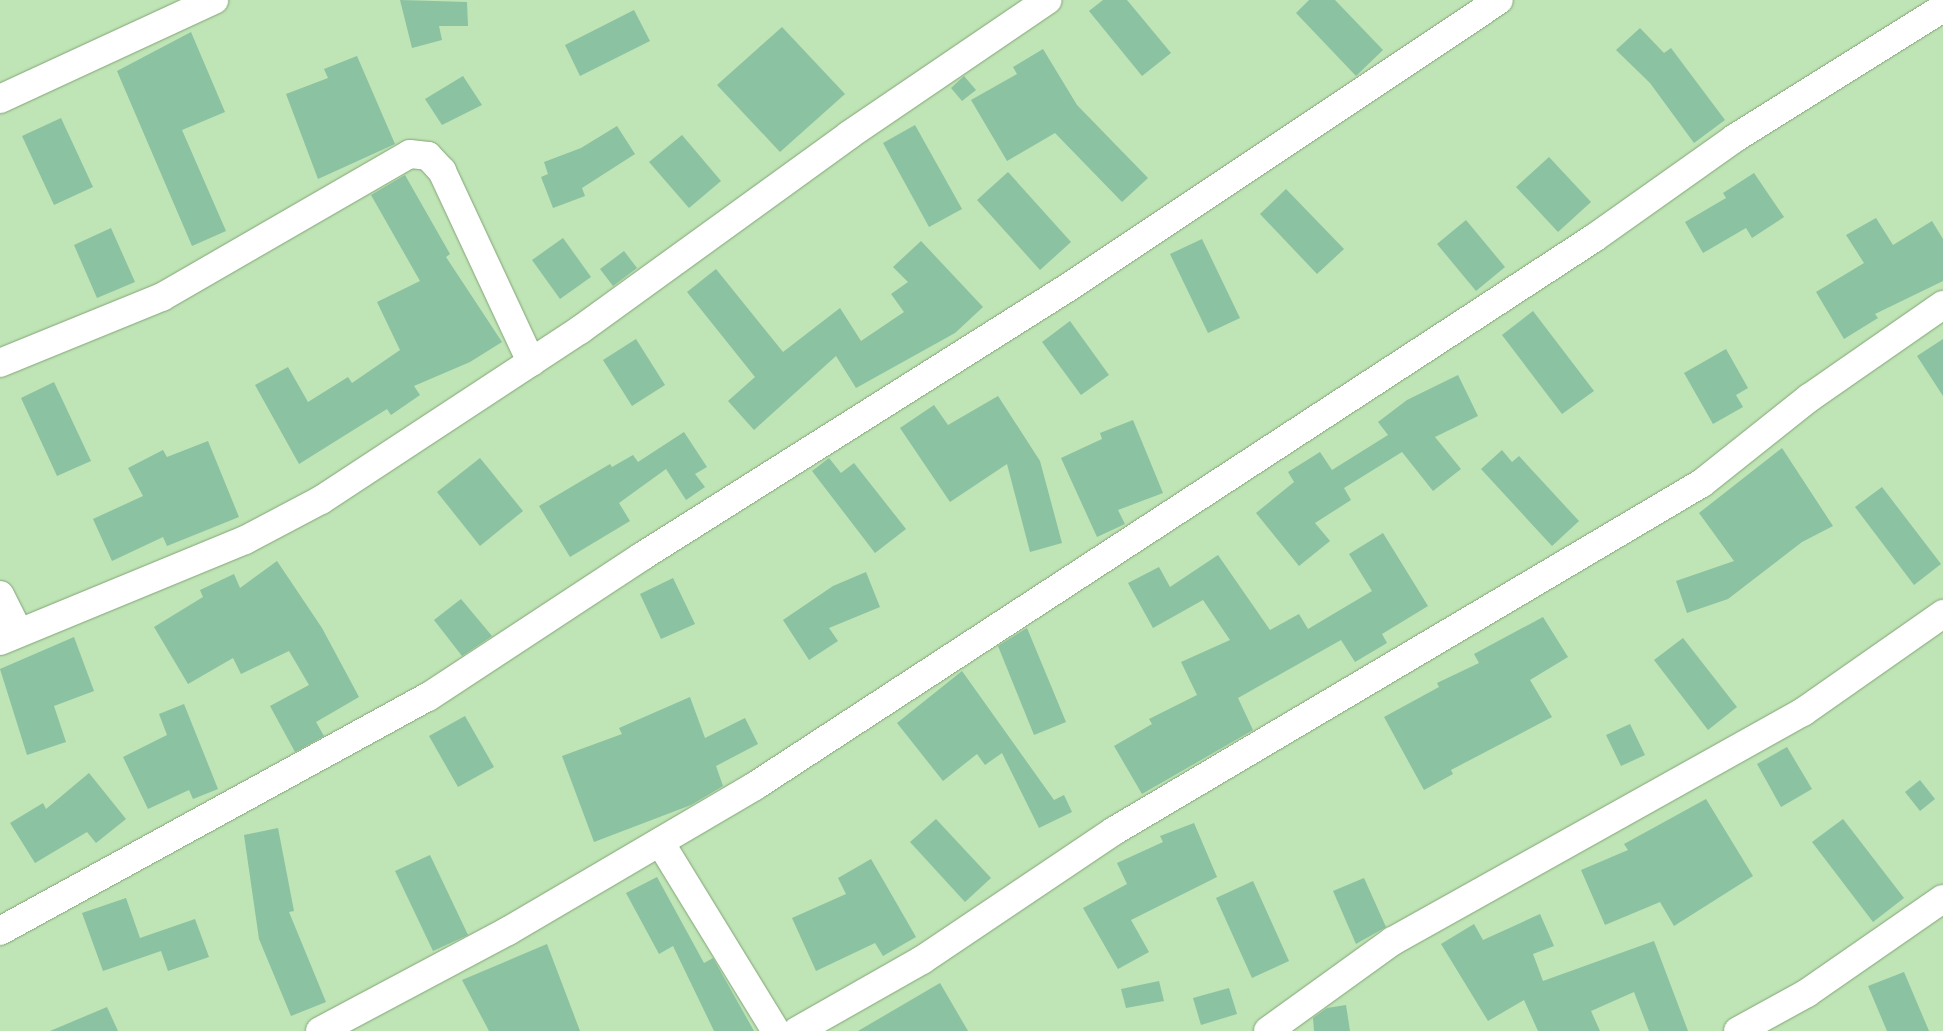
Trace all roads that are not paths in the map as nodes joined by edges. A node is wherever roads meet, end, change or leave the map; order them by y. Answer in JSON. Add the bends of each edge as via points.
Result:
{"nodes":[{"id":1,"x":214,"y":0,"type":"edge"},
{"id":2,"x":1048,"y":0,"type":"edge"},
{"id":3,"x":1499,"y":0,"type":"edge"},
{"id":4,"x":1943,"y":8,"type":"edge"},
{"id":5,"x":0,"y":99,"type":"edge"},
{"id":6,"x":1943,"y":305,"type":"edge"},
{"id":7,"x":531,"y":362,"type":"junction"},
{"id":8,"x":0,"y":363,"type":"edge"},
{"id":9,"x":0,"y":595,"type":"edge"},
{"id":10,"x":1943,"y":614,"type":"edge"},
{"id":11,"x":10,"y":637,"type":"edge"},
{"id":12,"x":660,"y":842,"type":"junction"},
{"id":13,"x":1943,"y":899,"type":"edge"},
{"id":14,"x":0,"y":931,"type":"edge"},
{"id":15,"x":320,"y":1031,"type":"edge"},
{"id":16,"x":776,"y":1031,"type":"edge"},
{"id":17,"x":797,"y":1031,"type":"edge"},
{"id":18,"x":1268,"y":1031,"type":"edge"},
{"id":19,"x":1738,"y":1031,"type":"edge"}],
"edges":[{"from":1,"to":5,"type":"street"},
{"from":2,"to":7,"type":"street","via":[[849,135]]},
{"from":3,"to":14,"type":"street","via":[[1072,285],[640,557],[428,697]]},
{"from":4,"to":12,"type":"street","via":[[1735,138],[1594,238],[755,786]]},
{"from":6,"to":17,"type":"street","via":[[1809,398],[1702,483],[1114,830],[922,960]]},
{"from":7,"to":8,"type":"street","via":[[442,171],[428,156],[410,154],[162,297]]},
{"from":7,"to":11,"type":"street","via":[[321,500],[245,540]]},
{"from":9,"to":11,"type":"street"},
{"from":10,"to":18,"type":"street","via":[[1803,712],[1393,941]]},
{"from":12,"to":15,"type":"street","via":[[508,931]]},
{"from":12,"to":16,"type":"street"},
{"from":13,"to":19,"type":"street","via":[[1807,993]]}]}
